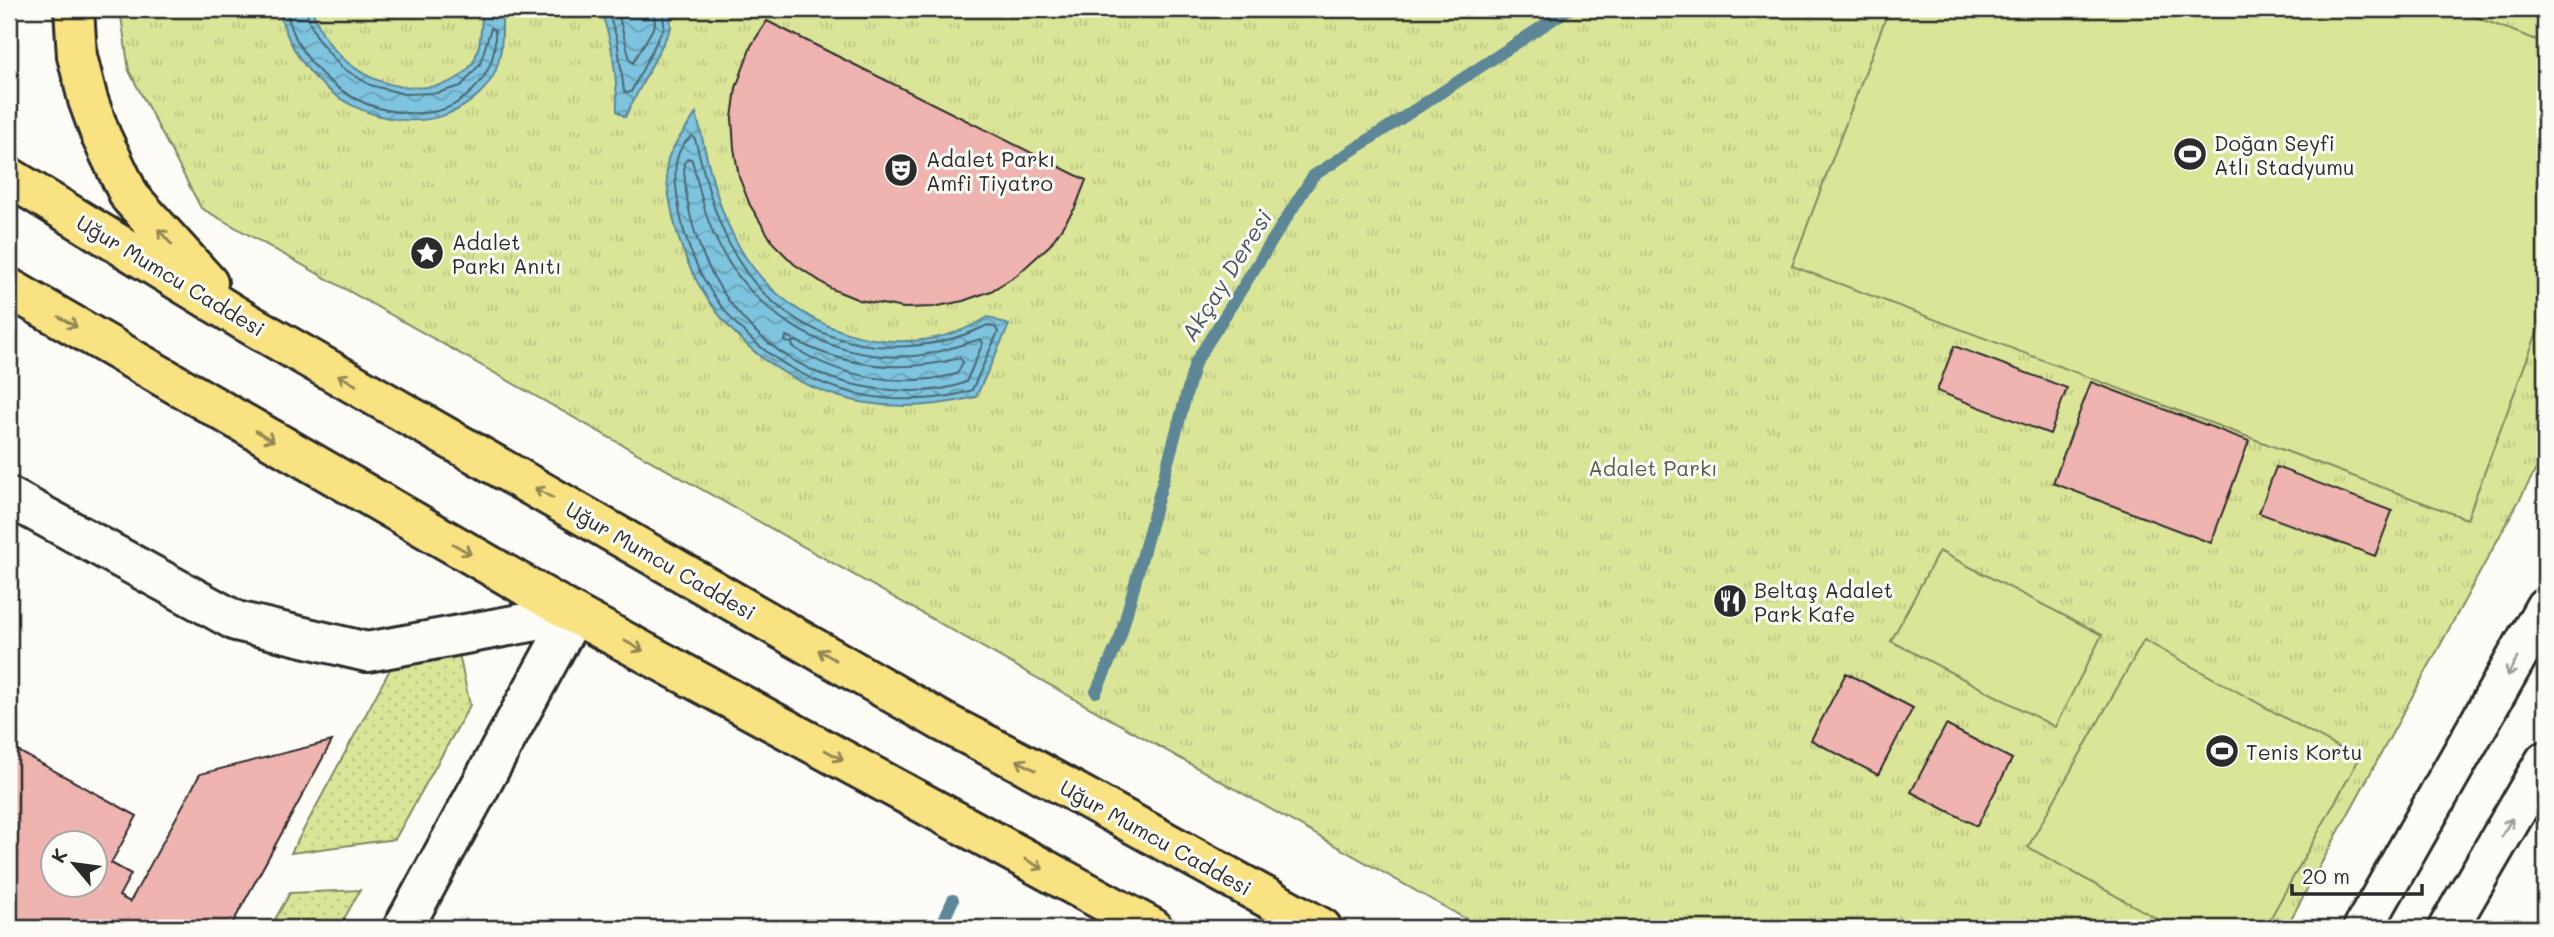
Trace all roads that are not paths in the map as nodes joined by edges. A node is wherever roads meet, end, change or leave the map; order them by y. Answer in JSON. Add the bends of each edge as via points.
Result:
{"nodes":[{"id":1,"x":74,"y":9,"type":"edge"},
{"id":2,"x":9,"y":177,"type":"edge"},
{"id":3,"x":9,"y":288,"type":"edge"},
{"id":4,"x":246,"y":322,"type":"junction"},
{"id":5,"x":9,"y":497,"type":"edge"},
{"id":6,"x":2545,"y":607,"type":"edge"},
{"id":7,"x":574,"y":614,"type":"junction"},
{"id":8,"x":2545,"y":761,"type":"edge"},
{"id":9,"x":403,"y":928,"type":"edge"},
{"id":10,"x":1153,"y":928,"type":"edge"},
{"id":11,"x":1322,"y":928,"type":"edge"},
{"id":12,"x":2363,"y":928,"type":"edge"},
{"id":13,"x":2448,"y":928,"type":"edge"}],
"edges":[{"from":4,"to":1,"type":"main road","one_way":true,"via":[[130,197],[88,100],[77,56]]},
{"from":2,"to":4,"type":"main road","name":"Uğur Mumcu Caddesi"},
{"from":3,"to":7,"type":"main road","one_way":true},
{"from":11,"to":4,"type":"main road","name":"Uğur Mumcu Caddesi","one_way":true,"via":[[943,722]]},
{"from":5,"to":7,"type":"street","via":[[236,621],[367,653]]},
{"from":6,"to":12,"type":"street","one_way":true},
{"from":7,"to":9,"type":"street"},
{"from":7,"to":10,"type":"main road","one_way":true},
{"from":13,"to":8,"type":"street","one_way":true}]}
